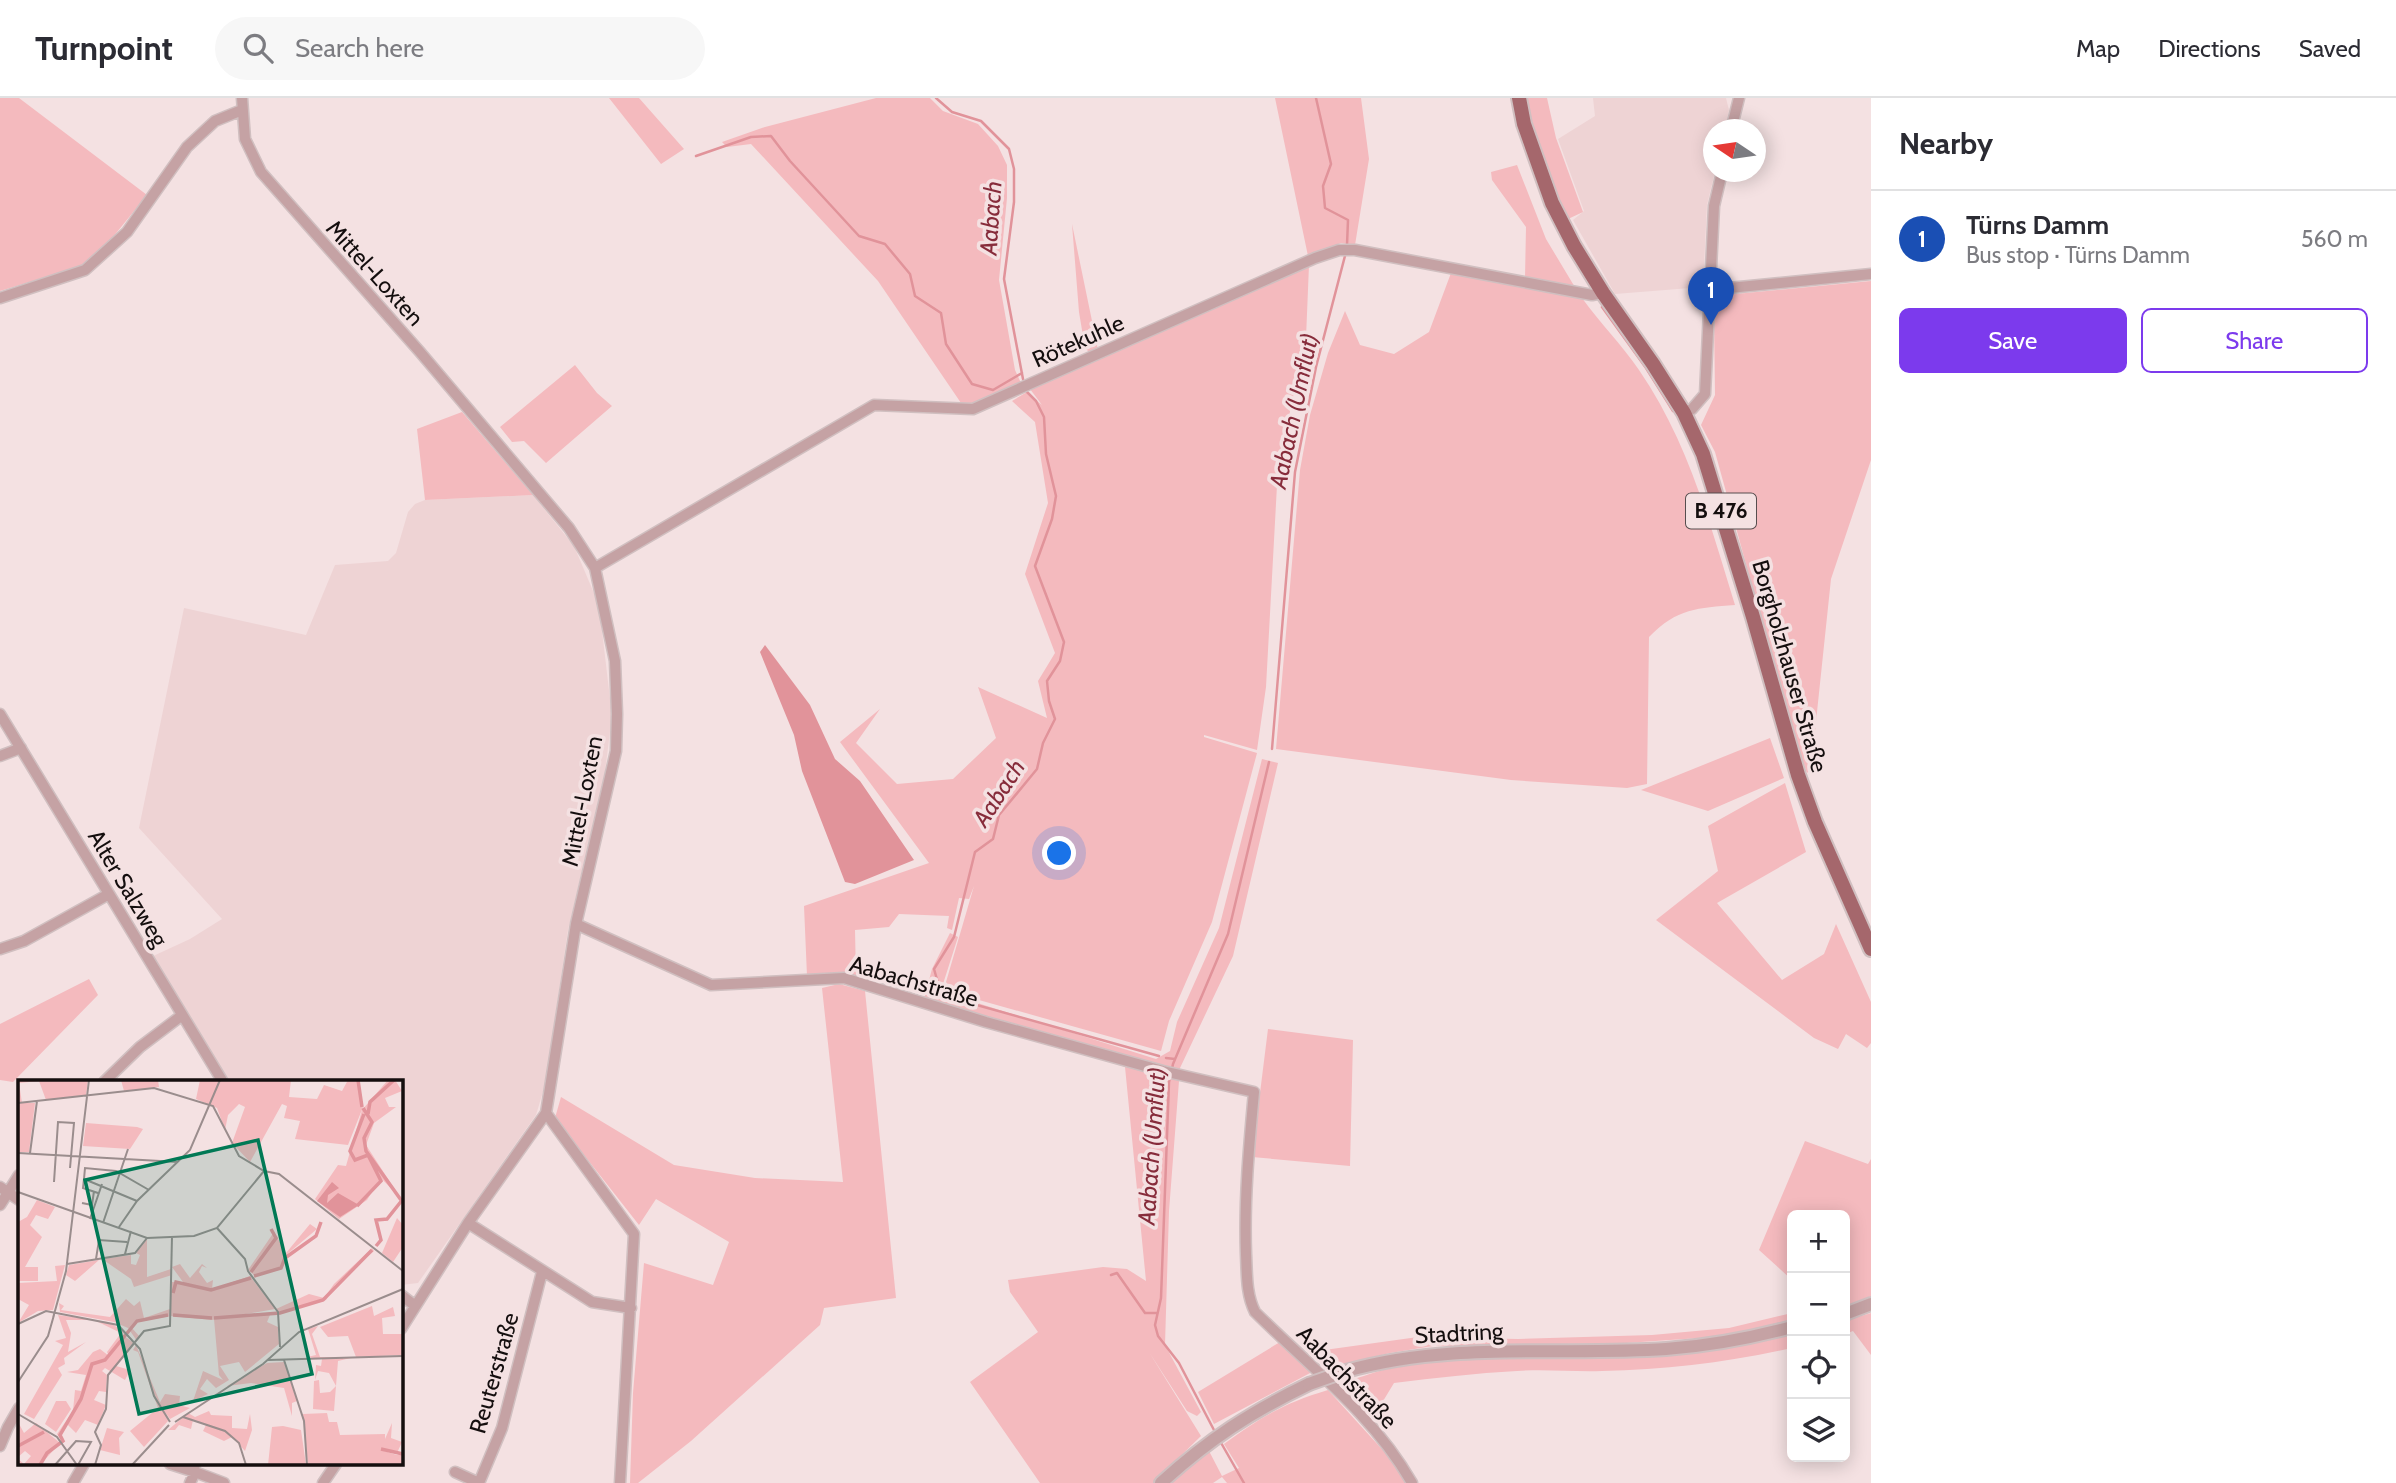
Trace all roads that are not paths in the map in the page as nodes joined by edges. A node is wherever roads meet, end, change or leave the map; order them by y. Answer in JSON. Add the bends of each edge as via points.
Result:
{"nodes":[{"id":1,"x":242,"y":98,"type":"edge"},
{"id":2,"x":1519,"y":98,"type":"edge"},
{"id":3,"x":1739,"y":98,"type":"edge"},
{"id":4,"x":242,"y":110,"type":"junction"},
{"id":5,"x":1734,"y":119,"type":"edge"},
{"id":6,"x":1720,"y":182,"type":"edge"},
{"id":7,"x":1871,"y":274,"type":"edge"},
{"id":8,"x":1709,"y":290,"type":"junction"},
{"id":9,"x":1604,"y":293,"type":"junction"},
{"id":10,"x":0,"y":298,"type":"edge"},
{"id":11,"x":1684,"y":413,"type":"junction"},
{"id":12,"x":595,"y":568,"type":"junction"},
{"id":13,"x":0,"y":714,"type":"edge"},
{"id":14,"x":21,"y":748,"type":"junction"},
{"id":15,"x":0,"y":756,"type":"edge"},
{"id":16,"x":109,"y":894,"type":"junction"},
{"id":17,"x":576,"y":924,"type":"junction"},
{"id":18,"x":0,"y":949,"type":"edge"},
{"id":19,"x":1871,"y":949,"type":"edge"},
{"id":20,"x":181,"y":1016,"type":"junction"},
{"id":21,"x":106,"y":1080,"type":"edge"},
{"id":22,"x":222,"y":1080,"type":"edge"},
{"id":23,"x":546,"y":1113,"type":"junction"},
{"id":24,"x":18,"y":1176,"type":"edge"},
{"id":25,"x":4,"y":1189,"type":"edge"},
{"id":26,"x":0,"y":1205,"type":"edge"},
{"id":27,"x":468,"y":1223,"type":"junction"},
{"id":28,"x":542,"y":1272,"type":"junction"},
{"id":29,"x":402,"y":1296,"type":"edge"},
{"id":30,"x":1871,"y":1304,"type":"edge"},
{"id":31,"x":414,"y":1305,"type":"junction"},
{"id":32,"x":631,"y":1308,"type":"junction"},
{"id":33,"x":1850,"y":1312,"type":"edge"},
{"id":34,"x":402,"y":1327,"type":"edge"},
{"id":35,"x":1787,"y":1329,"type":"edge"},
{"id":36,"x":18,"y":1411,"type":"edge"},
{"id":37,"x":0,"y":1446,"type":"edge"},
{"id":38,"x":82,"y":1466,"type":"edge"},
{"id":39,"x":335,"y":1466,"type":"edge"},
{"id":40,"x":195,"y":1468,"type":"edge"},
{"id":41,"x":455,"y":1472,"type":"dead end"},
{"id":42,"x":73,"y":1483,"type":"edge"},
{"id":43,"x":190,"y":1483,"type":"edge"},
{"id":44,"x":224,"y":1483,"type":"edge"},
{"id":45,"x":323,"y":1483,"type":"edge"},
{"id":46,"x":479,"y":1483,"type":"edge"},
{"id":47,"x":620,"y":1483,"type":"edge"},
{"id":48,"x":1161,"y":1483,"type":"edge"},
{"id":49,"x":1412,"y":1483,"type":"edge"}],
"edges":[{"from":1,"to":4,"type":"street","name":"Mittel-Loxten"},
{"from":2,"to":9,"type":"main road","name":"Borgholzhauser Straße","number":"B 476","via":[[1552,204]]},
{"from":3,"to":5,"type":"street"},
{"from":4,"to":10,"type":"street","via":[[215,121],[187,147],[127,232],[85,270]]},
{"from":4,"to":12,"type":"street","name":"Mittel-Loxten","via":[[246,139],[261,172],[569,528]]},
{"from":6,"to":8,"type":"street"},
{"from":7,"to":8,"type":"street"},
{"from":8,"to":11,"type":"street","via":[[1705,394]]},
{"from":9,"to":11,"type":"main road","name":"Borgholzhauser Straße","number":"B 476"},
{"from":9,"to":12,"type":"street","name":"Rötekuhle","via":[[1592,295],[1339,250],[972,409],[874,405]]},
{"from":11,"to":19,"type":"main road","name":"Borgholzhauser Straße","number":"B 476","via":[[1703,454],[1798,775]]},
{"from":12,"to":17,"type":"street","name":"Mittel-Loxten","via":[[615,661],[616,739]]},
{"from":13,"to":14,"type":"street","name":"Alter Salzweg"},
{"from":14,"to":15,"type":"street"},
{"from":14,"to":16,"type":"street","name":"Alter Salzweg"},
{"from":16,"to":18,"type":"street","via":[[24,941]]},
{"from":16,"to":20,"type":"street","name":"Alter Salzweg"},
{"from":17,"to":23,"type":"street","name":"Mittel-Loxten"},
{"from":17,"to":49,"type":"street","name":"Aabachstraße","via":[[711,985],[844,978],[986,1022],[1254,1092],[1246,1183],[1249,1299],[1255,1312],[1323,1373],[1370,1425]]},
{"from":20,"to":21,"type":"street","via":[[139,1047]]},
{"from":20,"to":22,"type":"street","name":"Alter Salzweg"},
{"from":23,"to":27,"type":"street","name":"Mittel-Loxten"},
{"from":23,"to":32,"type":"street","via":[[635,1234]]},
{"from":24,"to":25,"type":"street"},
{"from":25,"to":26,"type":"street"},
{"from":27,"to":28,"type":"street"},
{"from":27,"to":31,"type":"street","name":"Mittel-Loxten"},
{"from":28,"to":32,"type":"street","via":[[592,1302]]},
{"from":28,"to":46,"type":"street","name":"Reuterstraße","via":[[502,1428]]},
{"from":29,"to":31,"type":"street"},
{"from":30,"to":33,"type":"street"},
{"from":31,"to":34,"type":"street","name":"Mittel-Loxten"},
{"from":32,"to":47,"type":"street"},
{"from":35,"to":48,"type":"street","name":"Stadtring","bridge":true,"via":[[1667,1349],[1455,1352],[1346,1371],[1309,1384],[1234,1424]]},
{"from":36,"to":37,"type":"street"},
{"from":38,"to":42,"type":"street"},
{"from":39,"to":45,"type":"street"},
{"from":40,"to":43,"type":"street"},
{"from":40,"to":44,"type":"street"},
{"from":41,"to":46,"type":"street","name":"Reuterstraße"}]}
